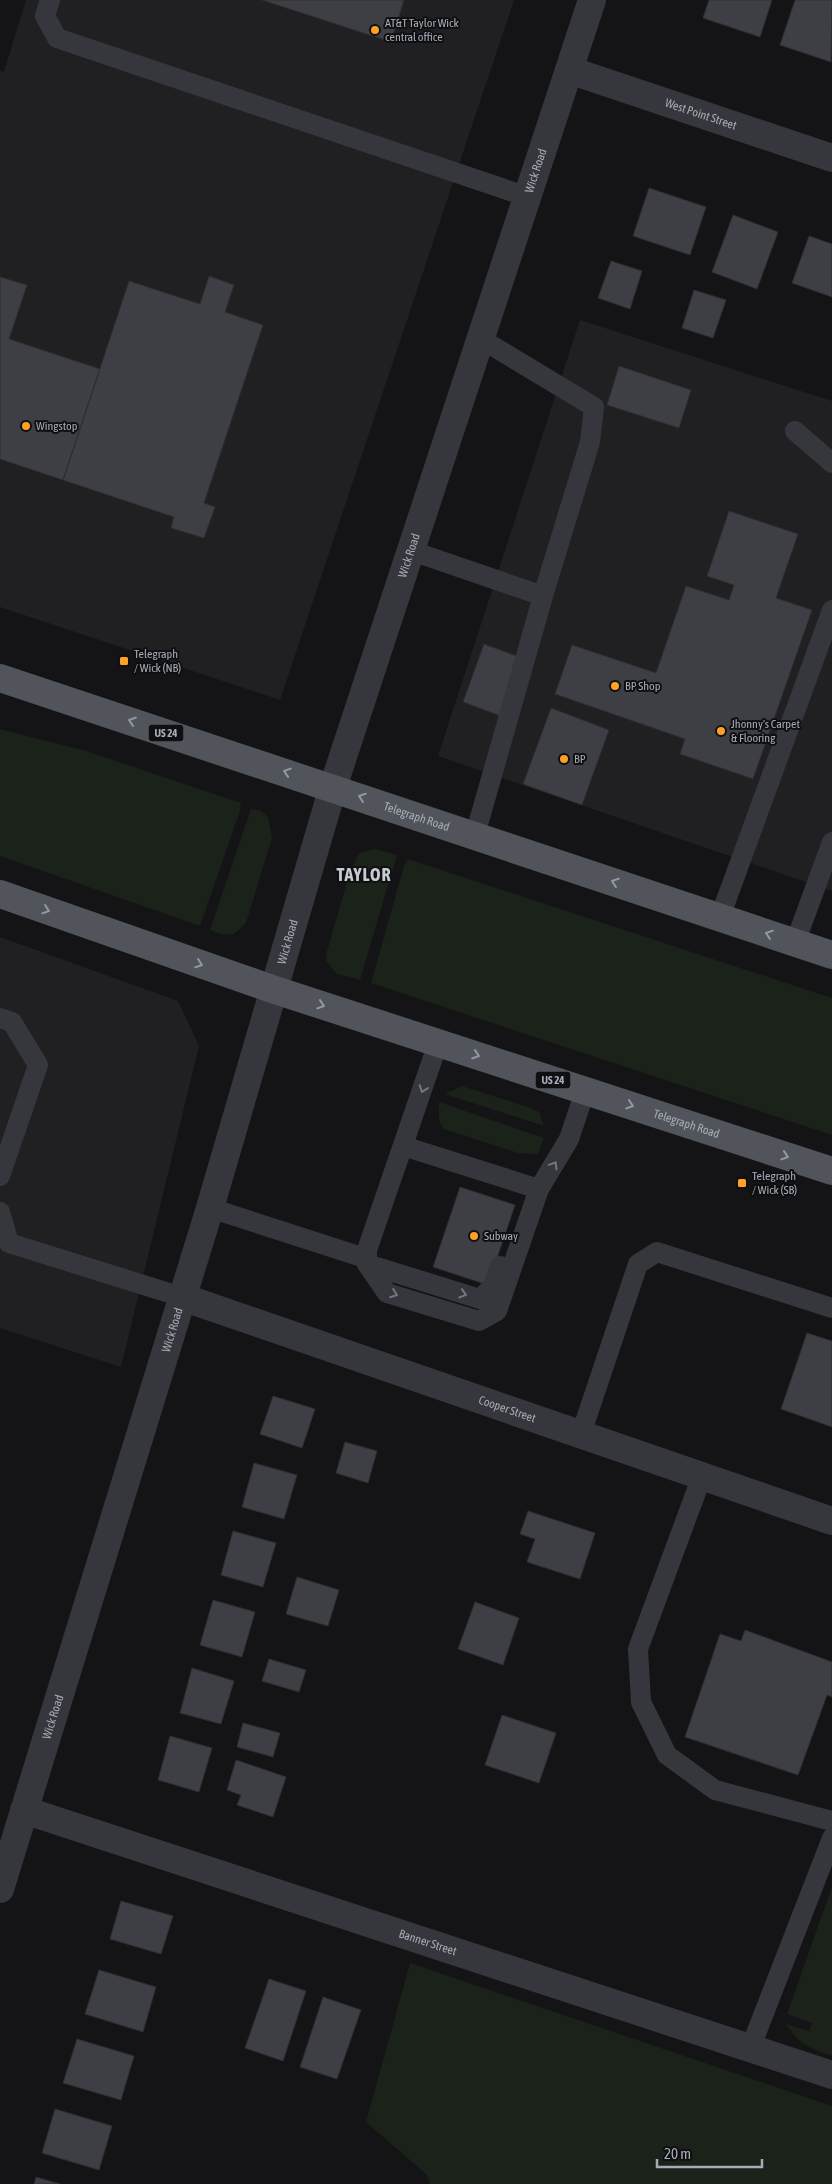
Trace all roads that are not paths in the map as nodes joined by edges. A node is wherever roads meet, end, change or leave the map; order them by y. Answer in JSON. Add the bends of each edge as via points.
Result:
{"nodes":[{"id":1,"x":50,"y":0,"type":"edge"},
{"id":2,"x":592,"y":0,"type":"edge"},
{"id":3,"x":570,"y":70,"type":"junction"},
{"id":4,"x":832,"y":158,"type":"edge"},
{"id":5,"x":528,"y":197,"type":"junction"},
{"id":6,"x":482,"y":339,"type":"junction"},
{"id":7,"x":795,"y":431,"type":"dead end"},
{"id":8,"x":832,"y":463,"type":"edge"},
{"id":9,"x":412,"y":551,"type":"junction"},
{"id":10,"x":543,"y":596,"type":"junction"},
{"id":11,"x":832,"y":610,"type":"edge"},
{"id":12,"x":0,"y":678,"type":"edge"},
{"id":13,"x":0,"y":692,"type":"edge"},
{"id":14,"x":54,"y":695,"type":"junction"},
{"id":15,"x":333,"y":787,"type":"junction"},
{"id":16,"x":475,"y":835,"type":"junction"},
{"id":17,"x":832,"y":842,"type":"edge"},
{"id":18,"x":0,"y":894,"type":"edge"},
{"id":19,"x":720,"y":917,"type":"junction"},
{"id":20,"x":795,"y":943,"type":"junction"},
{"id":21,"x":832,"y":955,"type":"edge"},
{"id":22,"x":275,"y":990,"type":"junction"},
{"id":23,"x":0,"y":1018,"type":"edge"},
{"id":24,"x":438,"y":1043,"type":"junction"},
{"id":25,"x":585,"y":1091,"type":"junction"},
{"id":26,"x":403,"y":1146,"type":"junction"},
{"id":27,"x":832,"y":1171,"type":"edge"},
{"id":28,"x":0,"y":1176,"type":"edge"},
{"id":29,"x":538,"y":1193,"type":"junction"},
{"id":30,"x":210,"y":1208,"type":"junction"},
{"id":31,"x":0,"y":1212,"type":"edge"},
{"id":32,"x":366,"y":1261,"type":"junction"},
{"id":33,"x":182,"y":1297,"type":"junction"},
{"id":34,"x":832,"y":1308,"type":"edge"},
{"id":35,"x":580,"y":1434,"type":"junction"},
{"id":36,"x":702,"y":1476,"type":"junction"},
{"id":37,"x":832,"y":1520,"type":"edge"},
{"id":38,"x":24,"y":1810,"type":"junction"},
{"id":39,"x":832,"y":1821,"type":"edge"},
{"id":40,"x":832,"y":1838,"type":"edge"},
{"id":41,"x":0,"y":1889,"type":"edge"},
{"id":42,"x":750,"y":2048,"type":"junction"},
{"id":43,"x":832,"y":2075,"type":"edge"}],
"edges":[{"from":1,"to":5,"type":"lane","via":[[45,16],[57,38]]},
{"from":2,"to":3,"type":"street","name":"Wick Road"},
{"from":3,"to":4,"type":"street","name":"West Point Street"},
{"from":3,"to":5,"type":"street","name":"Wick Road"},
{"from":5,"to":6,"type":"street","name":"Wick Road"},
{"from":6,"to":9,"type":"street","name":"Wick Road"},
{"from":6,"to":10,"type":"lane","via":[[594,407],[590,442]]},
{"from":7,"to":8,"type":"lane"},
{"from":9,"to":10,"type":"lane"},
{"from":9,"to":15,"type":"street","name":"Wick Road"},
{"from":10,"to":16,"type":"lane"},
{"from":11,"to":19,"type":"lane"},
{"from":12,"to":14,"type":"main road","name":"Telegraph Road","number":"US 24"},
{"from":13,"to":14,"type":"main road"},
{"from":15,"to":14,"type":"main road","name":"Telegraph Road","number":"US 24","one_way":true},
{"from":16,"to":15,"type":"main road","name":"Telegraph Road","number":"US 24","one_way":true},
{"from":15,"to":22,"type":"street","name":"Wick Road"},
{"from":19,"to":16,"type":"main road","name":"Telegraph Road","number":"US 24","one_way":true},
{"from":17,"to":20,"type":"lane"},
{"from":18,"to":22,"type":"main road","name":"Telegraph Road","number":"US 24","one_way":true},
{"from":20,"to":19,"type":"main road","name":"Telegraph Road","number":"US 24","one_way":true},
{"from":20,"to":21,"type":"main road","name":"Telegraph Road","number":"US 24"},
{"from":22,"to":24,"type":"main road","name":"Telegraph Road","number":"US 24","one_way":true},
{"from":22,"to":30,"type":"street","name":"Wick Road"},
{"from":23,"to":28,"type":"lane","via":[[12,1022],[38,1065]]},
{"from":24,"to":25,"type":"main road","name":"Telegraph Road","number":"US 24","one_way":true},
{"from":24,"to":26,"type":"lane","one_way":true},
{"from":25,"to":27,"type":"main road","name":"Telegraph Road","number":"US 24","one_way":true},
{"from":29,"to":25,"type":"lane","one_way":true,"via":[[569,1139]]},
{"from":26,"to":29,"type":"lane"},
{"from":26,"to":32,"type":"lane","via":[[369,1241]]},
{"from":32,"to":29,"type":"lane","one_way":true,"via":[[387,1292],[479,1321],[497,1311]]},
{"from":30,"to":32,"type":"lane"},
{"from":30,"to":33,"type":"street","name":"Wick Road"},
{"from":31,"to":33,"type":"lane","via":[[9,1243]]},
{"from":33,"to":35,"type":"street","name":"Cooper Street"},
{"from":33,"to":38,"type":"street","name":"Wick Road"},
{"from":34,"to":35,"type":"lane","via":[[657,1252],[638,1264]]},
{"from":35,"to":36,"type":"street","name":"Cooper Street"},
{"from":36,"to":37,"type":"street","name":"Cooper Street"},
{"from":36,"to":39,"type":"lane","via":[[638,1649],[641,1702],[667,1755],[715,1790]]},
{"from":38,"to":41,"type":"street","name":"Wick Road"},
{"from":38,"to":42,"type":"street","name":"Banner Street"},
{"from":40,"to":42,"type":"lane"},
{"from":42,"to":43,"type":"street","name":"Banner Street"}]}
